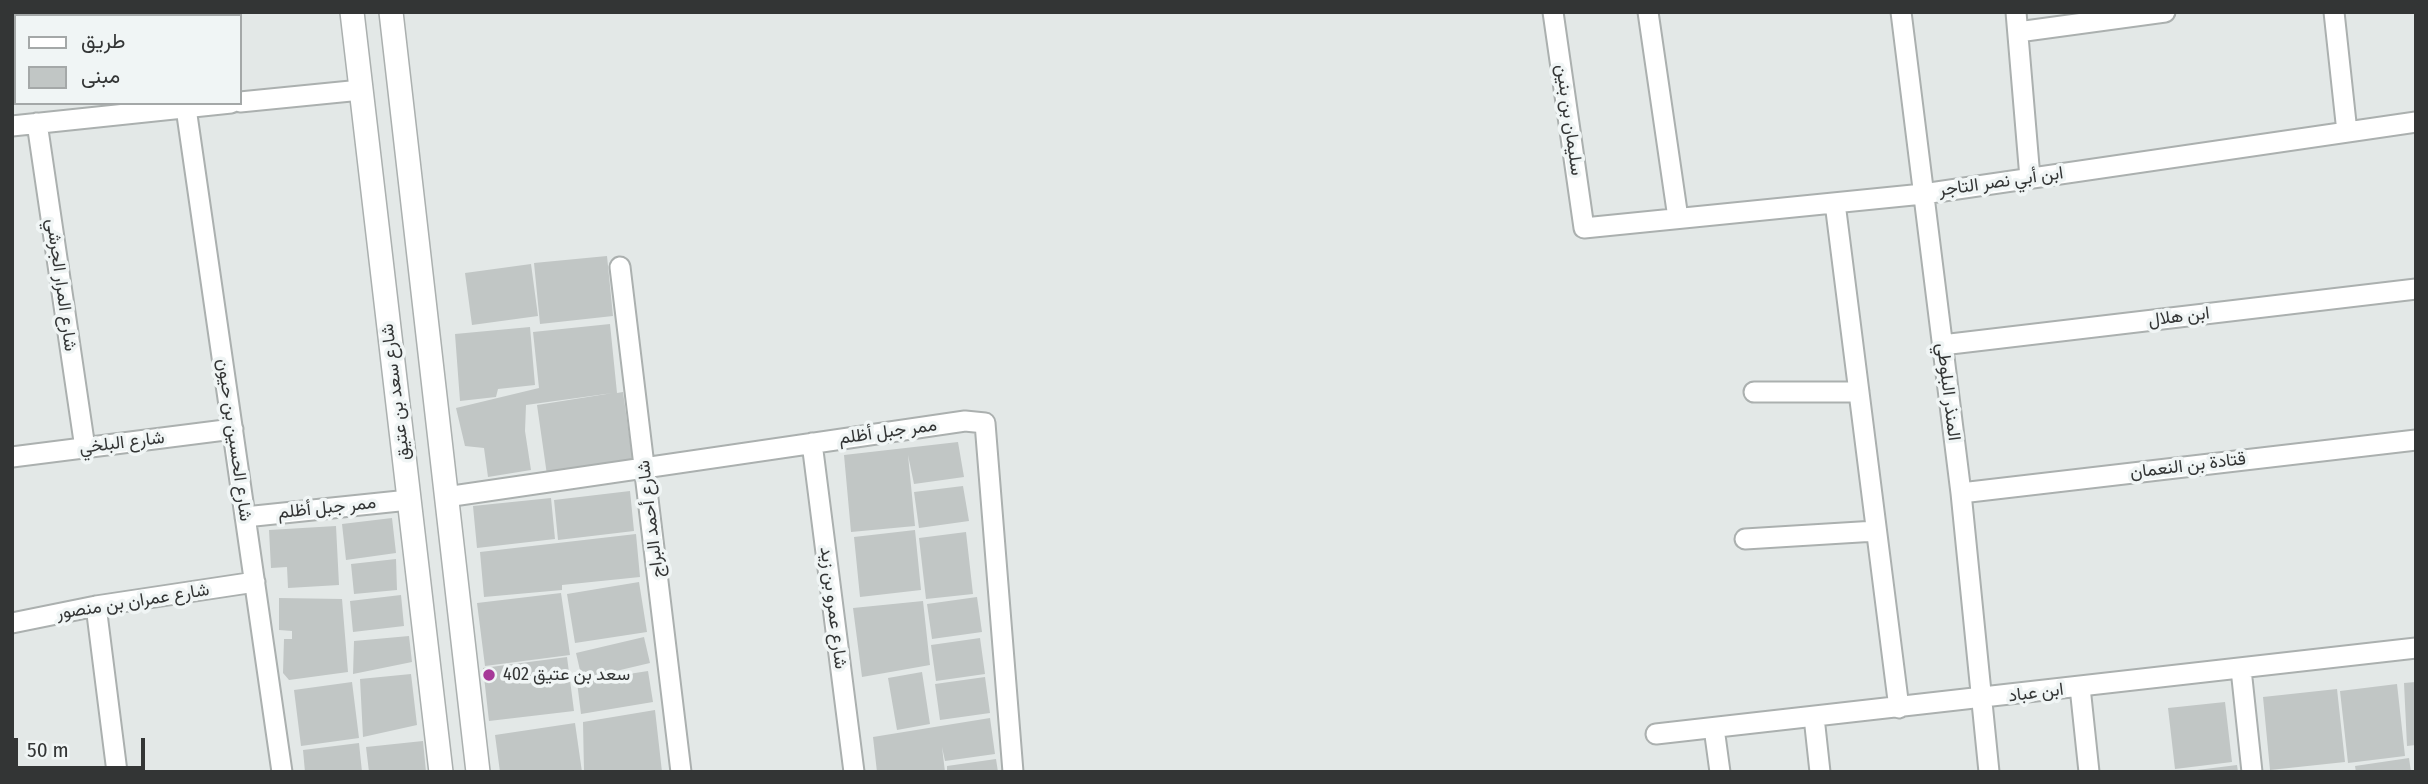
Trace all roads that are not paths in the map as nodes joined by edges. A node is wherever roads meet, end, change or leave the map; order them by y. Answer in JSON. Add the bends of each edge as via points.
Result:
{"nodes":[{"id":1,"x":352,"y":12,"type":"edge"},
{"id":2,"x":391,"y":12,"type":"edge"},
{"id":3,"x":1553,"y":12,"type":"edge"},
{"id":4,"x":1648,"y":12,"type":"edge"},
{"id":5,"x":1900,"y":12,"type":"edge"},
{"id":6,"x":2165,"y":12,"type":"edge"},
{"id":7,"x":2334,"y":12,"type":"edge"},
{"id":8,"x":2017,"y":22,"type":"edge"},
{"id":9,"x":360,"y":90,"type":"junction"},
{"id":10,"x":242,"y":102,"type":"edge"},
{"id":11,"x":213,"y":105,"type":"edge"},
{"id":12,"x":186,"y":108,"type":"junction"},
{"id":13,"x":2416,"y":122,"type":"edge"},
{"id":14,"x":37,"y":124,"type":"junction"},
{"id":15,"x":12,"y":126,"type":"edge"},
{"id":16,"x":2347,"y":132,"type":"junction"},
{"id":17,"x":2030,"y":178,"type":"junction"},
{"id":18,"x":1923,"y":194,"type":"junction"},
{"id":19,"x":1835,"y":203,"type":"junction"},
{"id":20,"x":1678,"y":218,"type":"junction"},
{"id":21,"x":1584,"y":228,"type":"joint"},
{"id":22,"x":620,"y":267,"type":"dead end"},
{"id":23,"x":2416,"y":289,"type":"edge"},
{"id":24,"x":1942,"y":345,"type":"junction"},
{"id":25,"x":1754,"y":392,"type":"dead end"},
{"id":26,"x":1859,"y":392,"type":"junction"},
{"id":27,"x":233,"y":429,"type":"junction"},
{"id":28,"x":2416,"y":440,"type":"edge"},
{"id":29,"x":812,"y":443,"type":"junction"},
{"id":30,"x":85,"y":447,"type":"junction"},
{"id":31,"x":12,"y":457,"type":"edge"},
{"id":32,"x":645,"y":468,"type":"junction"},
{"id":33,"x":1961,"y":494,"type":"junction"},
{"id":34,"x":446,"y":497,"type":"junction"},
{"id":35,"x":409,"y":499,"type":"junction"},
{"id":36,"x":246,"y":517,"type":"junction"},
{"id":37,"x":1876,"y":531,"type":"junction"},
{"id":38,"x":1745,"y":539,"type":"dead end"},
{"id":39,"x":255,"y":582,"type":"junction"},
{"id":40,"x":96,"y":606,"type":"junction"},
{"id":41,"x":12,"y":623,"type":"edge"},
{"id":42,"x":2416,"y":648,"type":"edge"},
{"id":43,"x":2241,"y":668,"type":"junction"},
{"id":44,"x":2080,"y":687,"type":"junction"},
{"id":45,"x":1982,"y":699,"type":"junction"},
{"id":46,"x":1899,"y":708,"type":"junction"},
{"id":47,"x":1814,"y":717,"type":"junction"},
{"id":48,"x":1714,"y":728,"type":"junction"},
{"id":49,"x":1656,"y":734,"type":"dead end"},
{"id":50,"x":117,"y":772,"type":"edge"},
{"id":51,"x":282,"y":772,"type":"edge"},
{"id":52,"x":441,"y":772,"type":"edge"},
{"id":53,"x":478,"y":772,"type":"edge"},
{"id":54,"x":681,"y":772,"type":"edge"},
{"id":55,"x":854,"y":772,"type":"edge"},
{"id":56,"x":1013,"y":772,"type":"edge"},
{"id":57,"x":1720,"y":772,"type":"edge"},
{"id":58,"x":1821,"y":772,"type":"edge"},
{"id":59,"x":1989,"y":772,"type":"edge"},
{"id":60,"x":2089,"y":772,"type":"edge"},
{"id":61,"x":2252,"y":772,"type":"edge"}],
"edges":[{"from":1,"to":9,"type":"street","name":"شارع سعد بن عتيق"},
{"from":2,"to":34,"type":"street"},
{"from":3,"to":21,"type":"street","name":"سليمان بن بنين"},
{"from":4,"to":20,"type":"street"},
{"from":5,"to":18,"type":"street","name":"المنذر البلوطي"},
{"from":6,"to":8,"type":"street"},
{"from":7,"to":16,"type":"street"},
{"from":8,"to":17,"type":"street"},
{"from":9,"to":10,"type":"street"},
{"from":9,"to":35,"type":"street","name":"شارع سعد بن عتيق"},
{"from":11,"to":12,"type":"street"},
{"from":12,"to":14,"type":"street"},
{"from":12,"to":27,"type":"street","name":"شارع الحسين بن حيون"},
{"from":13,"to":16,"type":"street","name":"ابن أبي نصر التاجر"},
{"from":14,"to":15,"type":"street"},
{"from":14,"to":30,"type":"street","name":"شارع المرار الجرشي"},
{"from":16,"to":17,"type":"street","name":"ابن أبي نصر التاجر"},
{"from":17,"to":18,"type":"street","name":"ابن أبي نصر التاجر"},
{"from":18,"to":19,"type":"street","name":"ابن أبي نصر التاجر"},
{"from":18,"to":24,"type":"street","name":"المنذر البلوطي"},
{"from":19,"to":20,"type":"street","name":"ابن أبي نصر التاجر"},
{"from":19,"to":26,"type":"street"},
{"from":20,"to":21,"type":"street","name":"ابن أبي نصر التاجر"},
{"from":22,"to":32,"type":"street","name":"شارع أحمد البراج"},
{"from":23,"to":24,"type":"street","name":"ابن هلال"},
{"from":24,"to":33,"type":"street","name":"المنذر البلوطي"},
{"from":25,"to":26,"type":"street"},
{"from":26,"to":37,"type":"street"},
{"from":27,"to":30,"type":"street","name":"شارع البلخي"},
{"from":27,"to":36,"type":"street","name":"شارع الحسين بن حيون"},
{"from":28,"to":33,"type":"street","name":"قتادة بن النعمان"},
{"from":29,"to":32,"type":"street","name":"ممر جبل أظلم"},
{"from":29,"to":55,"type":"street","name":"شارع عمرو بن زيد"},
{"from":29,"to":56,"type":"street","name":"ممر جبل أظلم","via":[[965,421],[985,423]]},
{"from":30,"to":31,"type":"street","name":"شارع البلخي"},
{"from":32,"to":34,"type":"street","name":"ممر جبل أظلم"},
{"from":32,"to":54,"type":"street","name":"شارع أحمد البراج"},
{"from":33,"to":45,"type":"street","name":"المنذر البلوطي"},
{"from":34,"to":53,"type":"street"},
{"from":35,"to":36,"type":"street","name":"ممر جبل أظلم"},
{"from":35,"to":52,"type":"street","name":"شارع سعد بن عتيق"},
{"from":36,"to":39,"type":"street","name":"شارع الحسين بن حيون"},
{"from":37,"to":38,"type":"street"},
{"from":37,"to":46,"type":"street"},
{"from":39,"to":40,"type":"street","name":"شارع عمران بن منصور"},
{"from":39,"to":51,"type":"street","name":"شارع الحسين بن حيون"},
{"from":40,"to":41,"type":"street","name":"شارع عمران بن منصور"},
{"from":40,"to":50,"type":"street"},
{"from":42,"to":43,"type":"street","name":"ابن عباد"},
{"from":43,"to":44,"type":"street","name":"ابن عباد"},
{"from":43,"to":61,"type":"street"},
{"from":44,"to":45,"type":"street","name":"ابن عباد"},
{"from":44,"to":60,"type":"street"},
{"from":45,"to":46,"type":"street","name":"ابن عباد"},
{"from":45,"to":59,"type":"street","name":"المنذر البلوطي"},
{"from":46,"to":47,"type":"street","name":"ابن عباد"},
{"from":47,"to":48,"type":"street","name":"ابن عباد"},
{"from":47,"to":58,"type":"street"},
{"from":48,"to":49,"type":"street","name":"ابن عباد"},
{"from":48,"to":57,"type":"street"}]}
